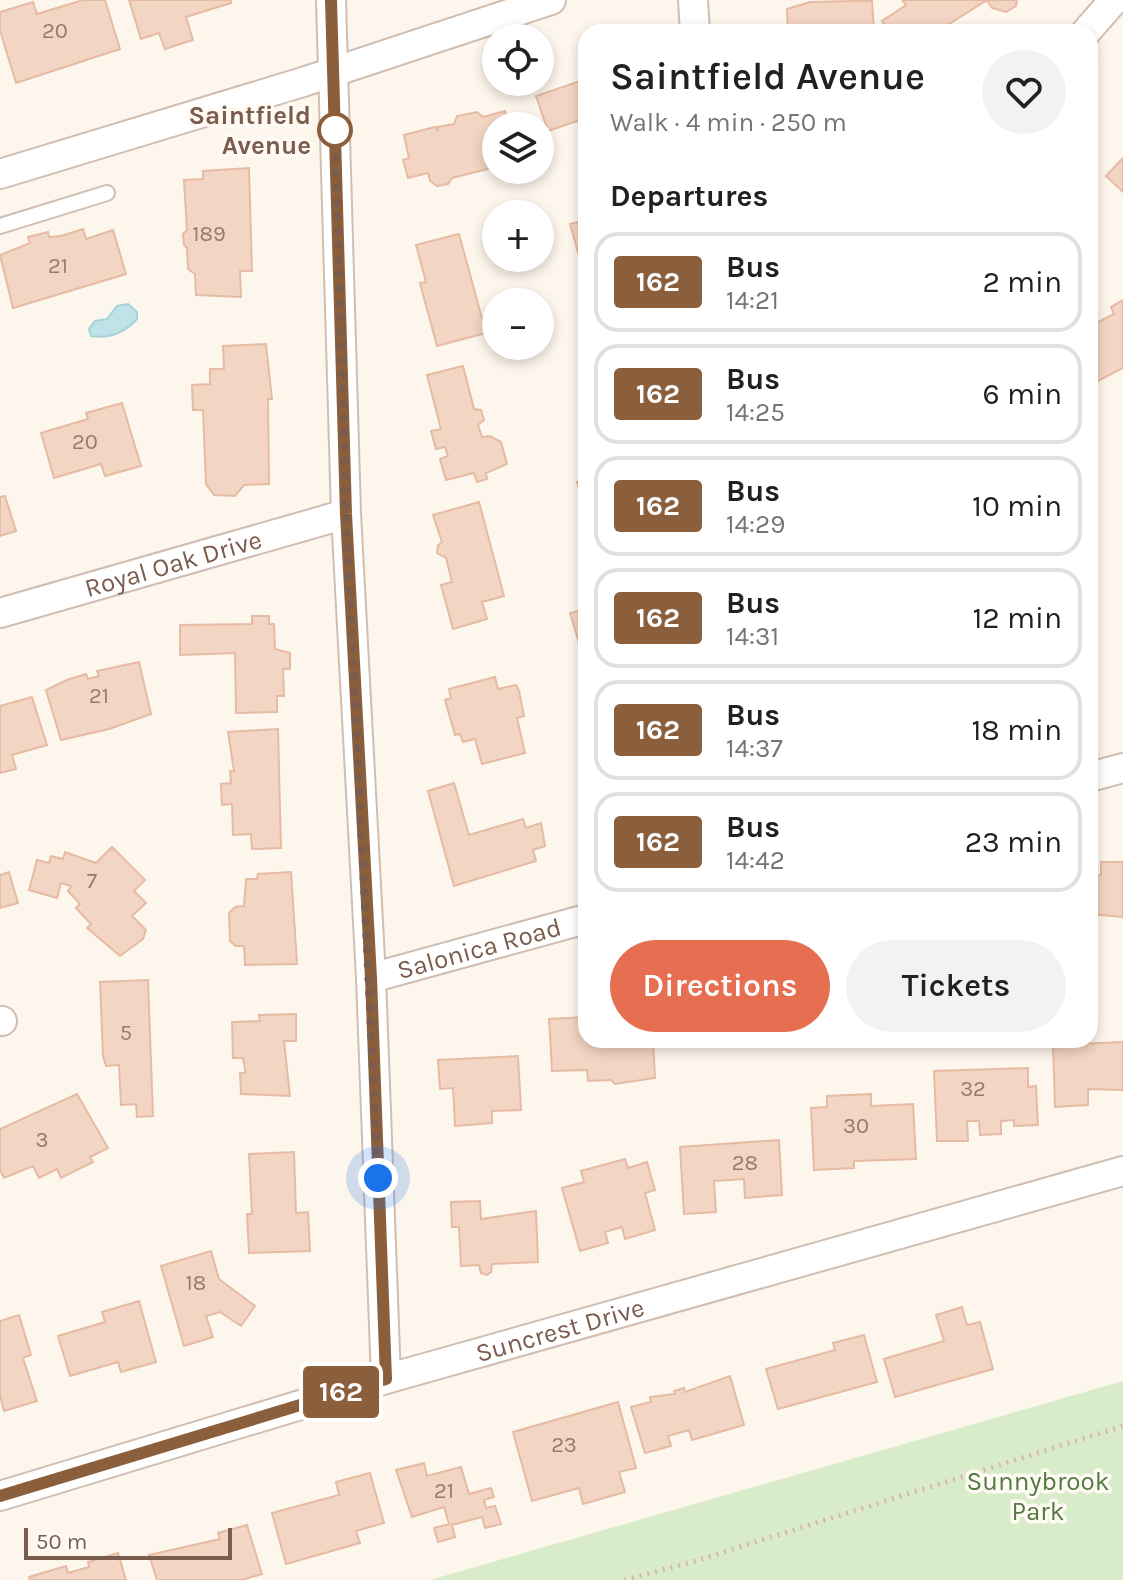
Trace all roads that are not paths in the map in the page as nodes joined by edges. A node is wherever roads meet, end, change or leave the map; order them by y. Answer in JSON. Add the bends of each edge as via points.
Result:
{"nodes":[{"id":1,"x":331,"y":0,"type":"edge"},
{"id":2,"x":551,"y":0,"type":"edge"},
{"id":3,"x":693,"y":0,"type":"edge"},
{"id":4,"x":1114,"y":0,"type":"edge"},
{"id":5,"x":694,"y":24,"type":"edge"},
{"id":6,"x":1093,"y":24,"type":"edge"},
{"id":7,"x":333,"y":71,"type":"junction"},
{"id":8,"x":0,"y":174,"type":"edge"},
{"id":9,"x":107,"y":193,"type":"dead end"},
{"id":10,"x":0,"y":226,"type":"edge"},
{"id":11,"x":346,"y":514,"type":"junction"},
{"id":12,"x":0,"y":613,"type":"edge"},
{"id":13,"x":1123,"y":768,"type":"edge"},
{"id":14,"x":1098,"y":771,"type":"edge"},
{"id":15,"x":578,"y":921,"type":"edge"},
{"id":16,"x":371,"y":978,"type":"junction"},
{"id":17,"x":1123,"y":1171,"type":"edge"},
{"id":18,"x":386,"y":1379,"type":"junction"},
{"id":19,"x":0,"y":1496,"type":"edge"}],
"edges":[{"from":1,"to":7,"type":"street"},
{"from":2,"to":7,"type":"street"},
{"from":3,"to":5,"type":"street"},
{"from":4,"to":6,"type":"street"},
{"from":7,"to":8,"type":"street"},
{"from":7,"to":11,"type":"street"},
{"from":9,"to":10,"type":"lane"},
{"from":11,"to":12,"type":"street","name":"Royal Oak Drive"},
{"from":11,"to":16,"type":"street"},
{"from":13,"to":14,"type":"street"},
{"from":15,"to":16,"type":"street","name":"Salonica Road"},
{"from":16,"to":18,"type":"street"},
{"from":17,"to":18,"type":"street","name":"Suncrest Drive"},
{"from":18,"to":19,"type":"street","name":"Suncrest Drive"}]}
